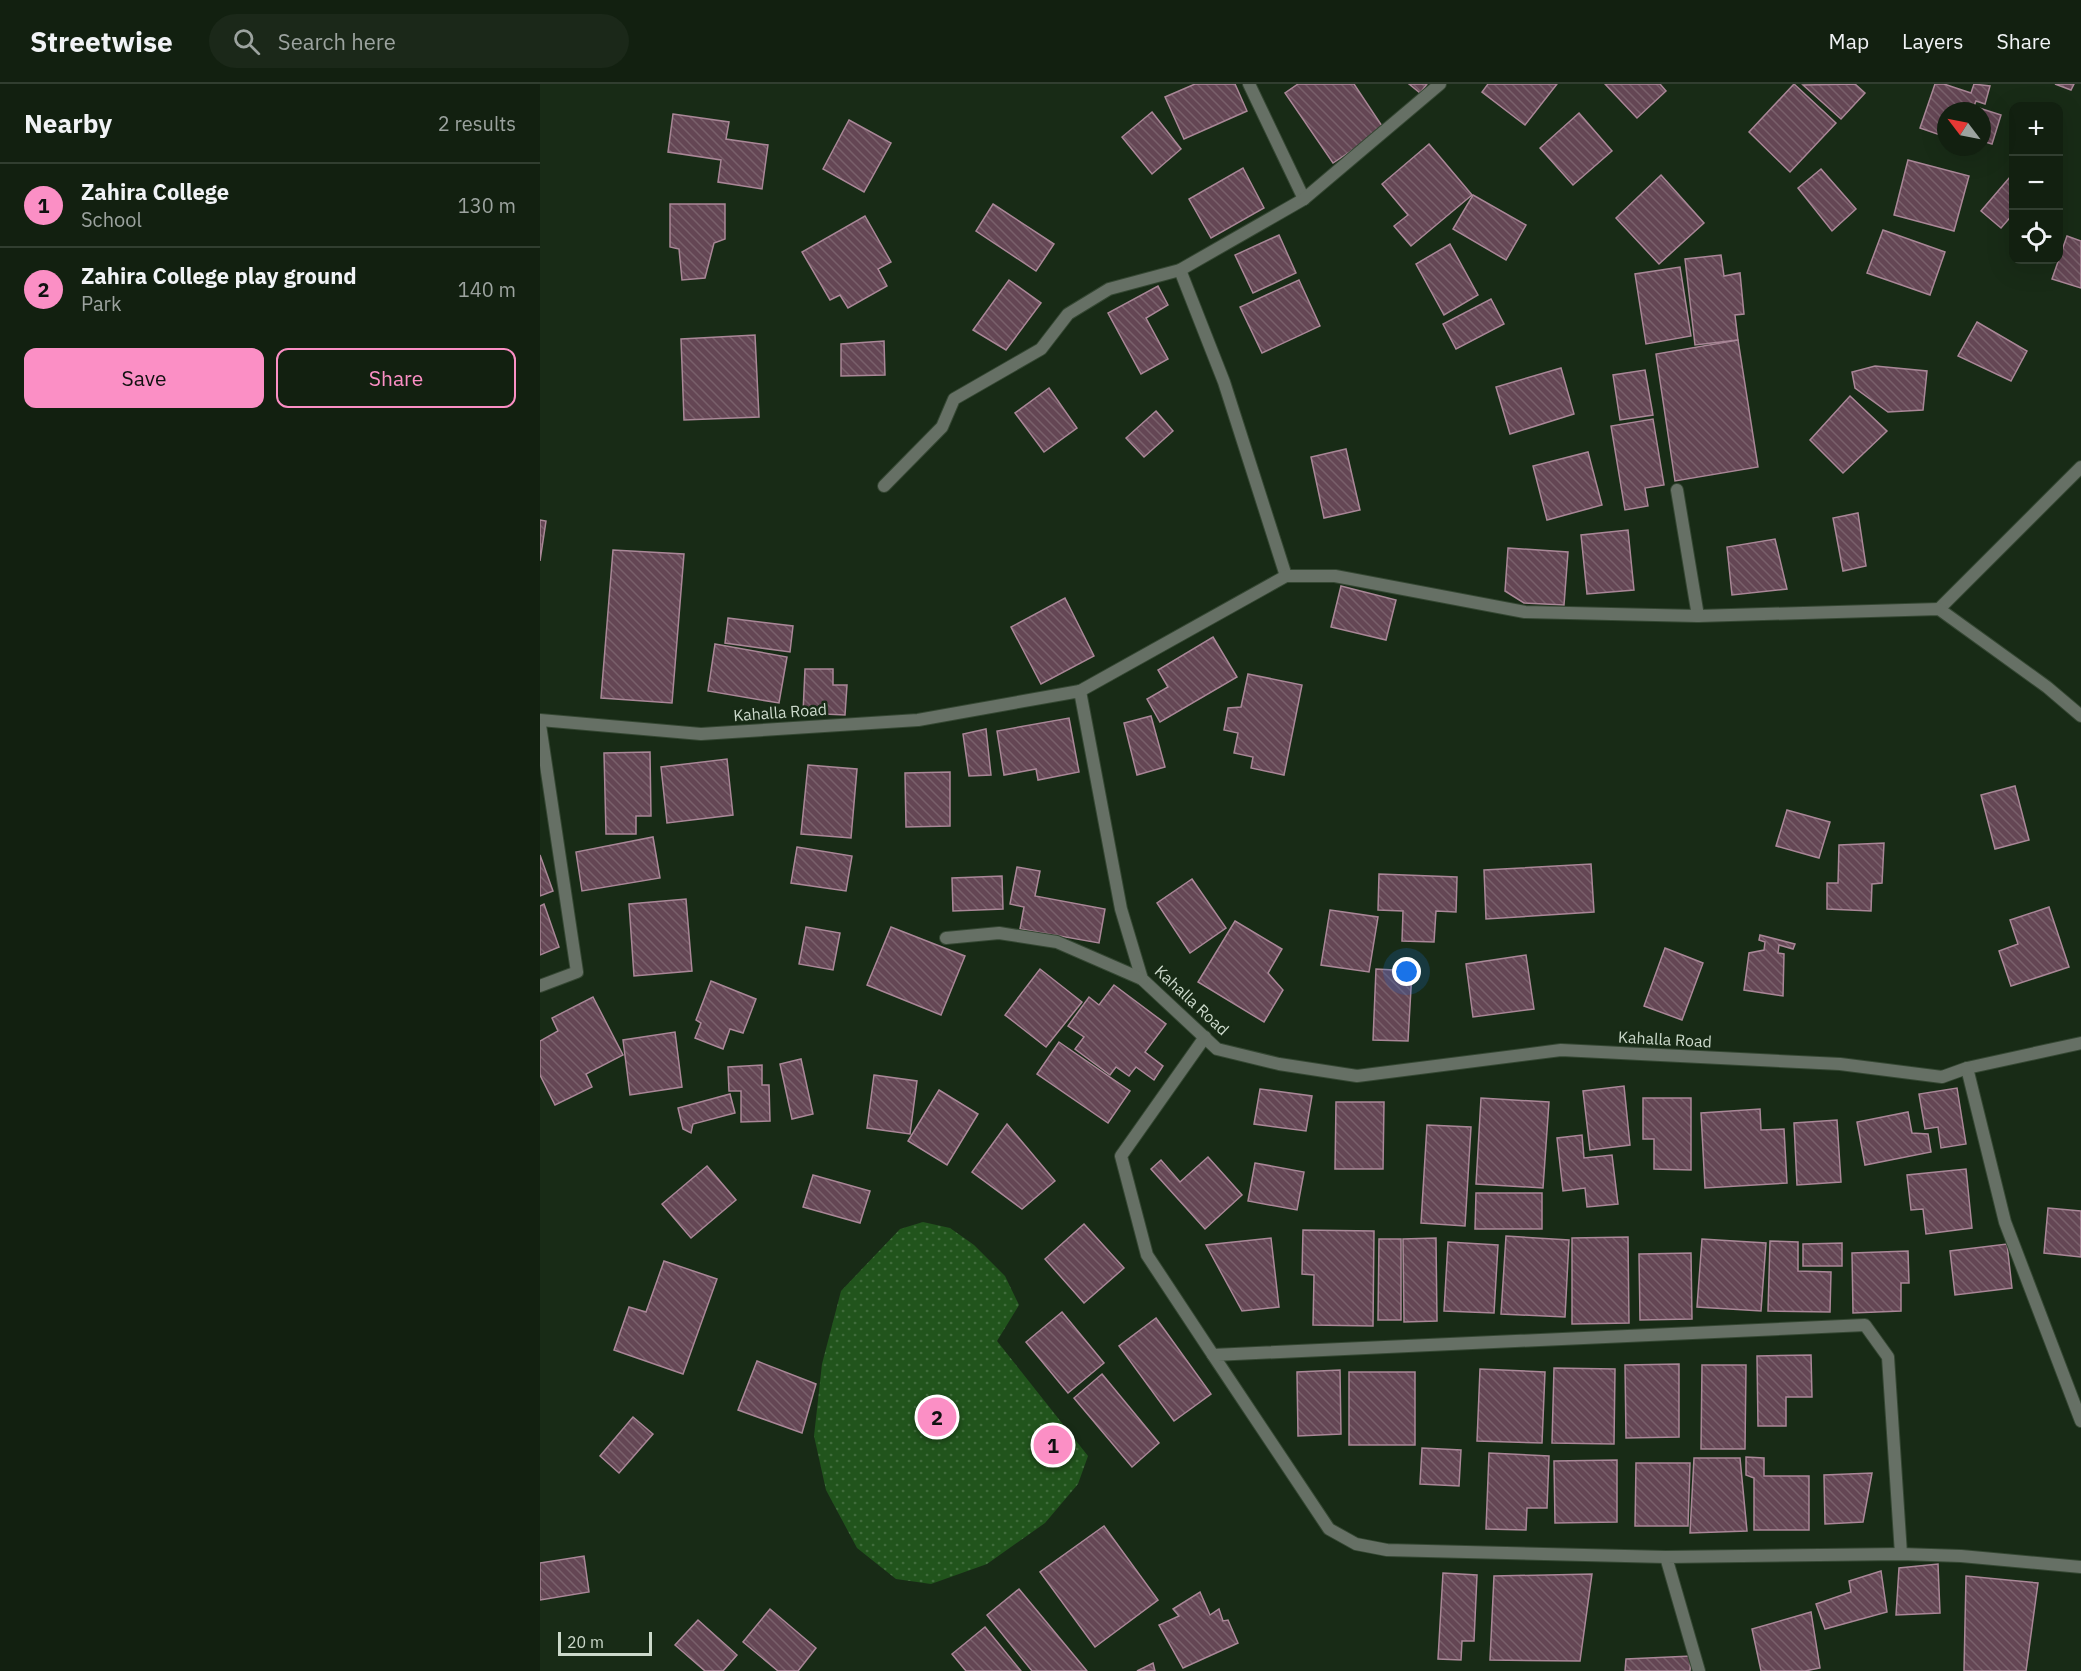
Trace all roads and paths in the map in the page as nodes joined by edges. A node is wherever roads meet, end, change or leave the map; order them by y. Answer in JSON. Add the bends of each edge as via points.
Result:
{"nodes":[{"id":1,"x":1249,"y":84,"type":"edge"},
{"id":2,"x":1440,"y":84,"type":"edge"},
{"id":3,"x":1304,"y":199,"type":"junction"},
{"id":4,"x":1180,"y":270,"type":"junction"},
{"id":5,"x":2081,"y":467,"type":"edge"},
{"id":6,"x":884,"y":486,"type":"dead end"},
{"id":7,"x":1677,"y":490,"type":"dead end"},
{"id":8,"x":1286,"y":576,"type":"junction"},
{"id":9,"x":1939,"y":609,"type":"junction"},
{"id":10,"x":1698,"y":616,"type":"junction"},
{"id":11,"x":1080,"y":691,"type":"junction"},
{"id":12,"x":2081,"y":716,"type":"edge"},
{"id":13,"x":540,"y":720,"type":"edge"},
{"id":14,"x":540,"y":725,"type":"edge"},
{"id":15,"x":946,"y":938,"type":"dead end"},
{"id":16,"x":1142,"y":980,"type":"junction"},
{"id":17,"x":540,"y":986,"type":"edge"},
{"id":18,"x":1205,"y":1037,"type":"junction"},
{"id":19,"x":2081,"y":1044,"type":"edge"},
{"id":20,"x":1966,"y":1068,"type":"junction"},
{"id":21,"x":1213,"y":1355,"type":"junction"},
{"id":22,"x":2080,"y":1415,"type":"edge"},
{"id":23,"x":1901,"y":1554,"type":"junction"},
{"id":24,"x":1666,"y":1557,"type":"junction"},
{"id":25,"x":2081,"y":1567,"type":"edge"},
{"id":26,"x":1699,"y":1671,"type":"edge"}],
"edges":[{"from":1,"to":3,"type":"street"},
{"from":2,"to":3,"type":"street"},
{"from":3,"to":4,"type":"street"},
{"from":4,"to":6,"type":"street","via":[[1109,288],[1068,314],[1041,349],[954,399],[942,427]]},
{"from":4,"to":8,"type":"street","via":[[1224,382]]},
{"from":5,"to":9,"type":"street"},
{"from":7,"to":10,"type":"street"},
{"from":8,"to":10,"type":"street","via":[[1335,576],[1526,612]]},
{"from":8,"to":11,"type":"street"},
{"from":9,"to":10,"type":"street"},
{"from":9,"to":12,"type":"street"},
{"from":11,"to":13,"type":"street","name":"Kahalla Road","via":[[918,720],[701,734]]},
{"from":11,"to":16,"type":"street","name":"Kahalla Road","via":[[1121,909]]},
{"from":14,"to":17,"type":"street","via":[[576,972]]},
{"from":15,"to":16,"type":"street","via":[[999,933],[1057,942]]},
{"from":16,"to":18,"type":"street","name":"Kahalla Road"},
{"from":18,"to":20,"type":"street","name":"Kahalla Road","via":[[1217,1049],[1357,1076],[1561,1050],[1840,1064],[1942,1077]]},
{"from":18,"to":21,"type":"street","via":[[1121,1156],[1147,1255]]},
{"from":19,"to":20,"type":"street","name":"Kahalla Road"},
{"from":20,"to":22,"type":"street","via":[[2005,1222]]},
{"from":21,"to":23,"type":"street","via":[[1865,1325],[1888,1357]]},
{"from":21,"to":24,"type":"street","via":[[1329,1529],[1356,1544],[1386,1550]]},
{"from":23,"to":24,"type":"street"},
{"from":23,"to":25,"type":"street"},
{"from":24,"to":26,"type":"street"}]}
